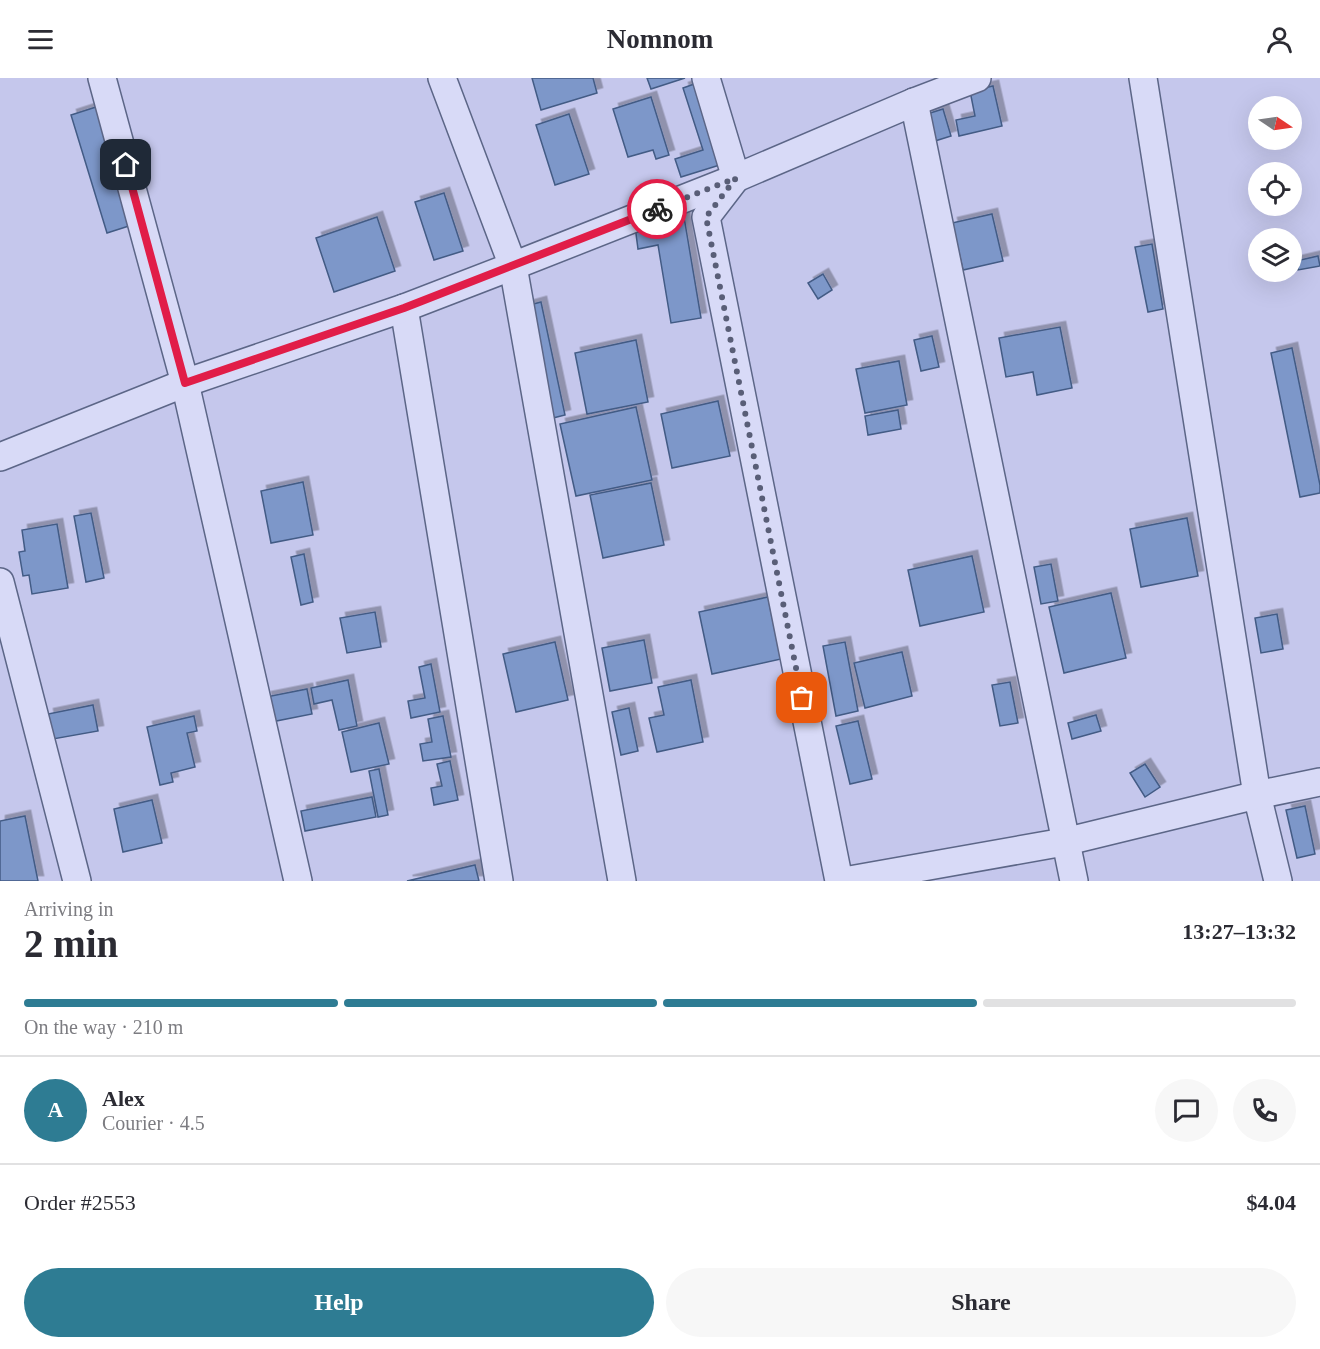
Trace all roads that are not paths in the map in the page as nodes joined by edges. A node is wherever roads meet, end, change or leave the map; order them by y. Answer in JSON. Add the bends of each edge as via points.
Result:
{"nodes":[{"id":1,"x":102,"y":78,"type":"edge"},
{"id":2,"x":442,"y":78,"type":"edge"},
{"id":3,"x":706,"y":78,"type":"edge"},
{"id":4,"x":977,"y":78,"type":"edge"},
{"id":5,"x":1143,"y":78,"type":"edge"},
{"id":6,"x":915,"y":102,"type":"junction"},
{"id":7,"x":736,"y":178,"type":"junction"},
{"id":8,"x":513,"y":266,"type":"junction"},
{"id":9,"x":404,"y":308,"type":"junction"},
{"id":10,"x":185,"y":383,"type":"junction"},
{"id":11,"x":0,"y":458,"type":"edge"},
{"id":12,"x":0,"y":582,"type":"edge"},
{"id":13,"x":1320,"y":782,"type":"edge"},
{"id":14,"x":1257,"y":795,"type":"junction"},
{"id":15,"x":1064,"y":842,"type":"junction"},
{"id":16,"x":77,"y":881,"type":"edge"},
{"id":17,"x":298,"y":881,"type":"edge"},
{"id":18,"x":499,"y":881,"type":"edge"},
{"id":19,"x":622,"y":881,"type":"edge"},
{"id":20,"x":839,"y":881,"type":"edge"},
{"id":21,"x":844,"y":881,"type":"edge"},
{"id":22,"x":1074,"y":881,"type":"edge"},
{"id":23,"x":1278,"y":881,"type":"edge"}],
"edges":[{"from":1,"to":10,"type":"street"},
{"from":2,"to":8,"type":"street"},
{"from":3,"to":7,"type":"street"},
{"from":4,"to":6,"type":"street"},
{"from":5,"to":14,"type":"street"},
{"from":6,"to":7,"type":"street"},
{"from":6,"to":15,"type":"street"},
{"from":7,"to":8,"type":"street"},
{"from":7,"to":20,"type":"street","via":[[706,217]]},
{"from":8,"to":9,"type":"street"},
{"from":8,"to":19,"type":"street"},
{"from":9,"to":10,"type":"street"},
{"from":9,"to":18,"type":"street"},
{"from":10,"to":11,"type":"street"},
{"from":10,"to":17,"type":"street"},
{"from":12,"to":16,"type":"street"},
{"from":13,"to":14,"type":"street"},
{"from":14,"to":15,"type":"street"},
{"from":14,"to":23,"type":"street"},
{"from":15,"to":21,"type":"street"},
{"from":15,"to":22,"type":"street"}]}
